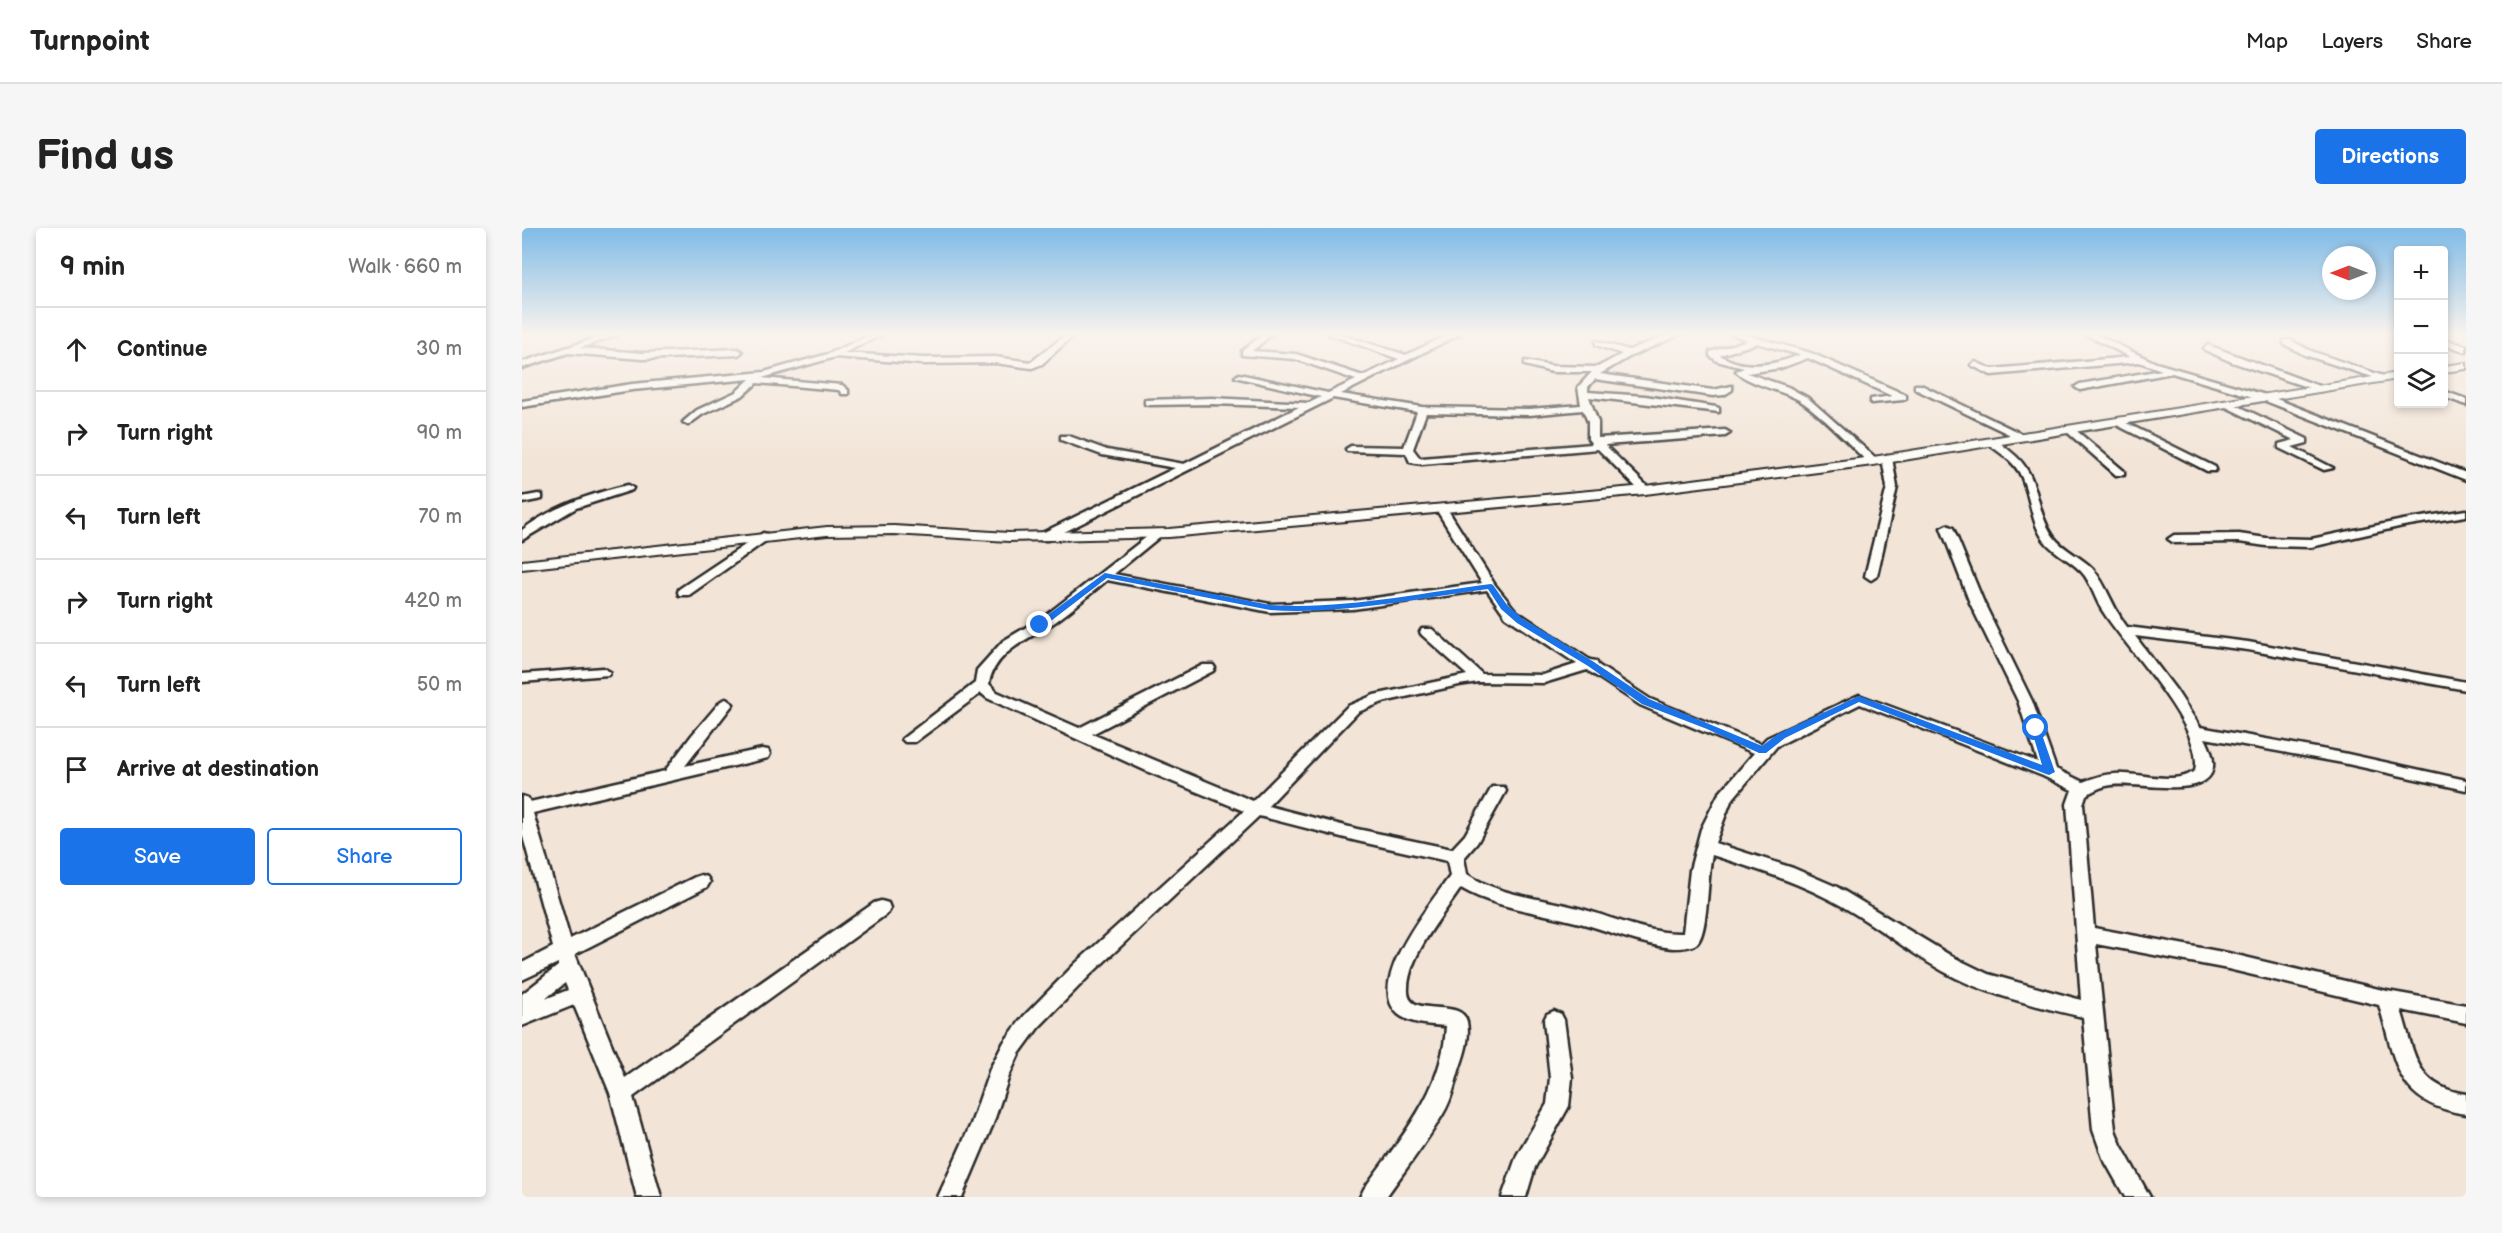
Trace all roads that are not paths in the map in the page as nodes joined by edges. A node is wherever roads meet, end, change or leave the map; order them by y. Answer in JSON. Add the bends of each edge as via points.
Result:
{"nodes":[{"id":1,"x":739,"y":379,"type":"edge"},
{"id":2,"x":755,"y":379,"type":"edge"},
{"id":3,"x":766,"y":379,"type":"edge"},
{"id":4,"x":1250,"y":379,"type":"edge"},
{"id":5,"x":1363,"y":379,"type":"edge"},
{"id":6,"x":1590,"y":379,"type":"edge"},
{"id":7,"x":1635,"y":379,"type":"edge"},
{"id":8,"x":1756,"y":379,"type":"edge"},
{"id":9,"x":1863,"y":379,"type":"edge"},
{"id":10,"x":2125,"y":379,"type":"edge"},
{"id":11,"x":2201,"y":379,"type":"edge"},
{"id":12,"x":2295,"y":379,"type":"edge"},
{"id":13,"x":2379,"y":379,"type":"edge"},
{"id":14,"x":1918,"y":387,"type":"dead end"},
{"id":15,"x":2080,"y":387,"type":"dead end"},
{"id":16,"x":1729,"y":388,"type":"dead end"},
{"id":17,"x":2322,"y":388,"type":"junction"},
{"id":18,"x":844,"y":392,"type":"dead end"},
{"id":19,"x":1583,"y":394,"type":"junction"},
{"id":20,"x":1329,"y":395,"type":"junction"},
{"id":21,"x":2448,"y":395,"type":"edge"},
{"id":22,"x":2266,"y":398,"type":"junction"},
{"id":23,"x":1148,"y":402,"type":"dead end"},
{"id":24,"x":1874,"y":402,"type":"dead end"},
{"id":25,"x":2466,"y":402,"type":"edge"},
{"id":26,"x":522,"y":404,"type":"edge"},
{"id":27,"x":2227,"y":404,"type":"junction"},
{"id":28,"x":1310,"y":405,"type":"junction"},
{"id":29,"x":1586,"y":407,"type":"junction"},
{"id":30,"x":1422,"y":410,"type":"junction"},
{"id":31,"x":1716,"y":410,"type":"dead end"},
{"id":32,"x":688,"y":422,"type":"dead end"},
{"id":33,"x":2118,"y":422,"type":"junction"},
{"id":34,"x":2069,"y":429,"type":"junction"},
{"id":35,"x":1725,"y":433,"type":"dead end"},
{"id":36,"x":2023,"y":436,"type":"junction"},
{"id":37,"x":1065,"y":438,"type":"dead end"},
{"id":38,"x":1992,"y":442,"type":"junction"},
{"id":39,"x":1602,"y":445,"type":"junction"},
{"id":40,"x":1352,"y":449,"type":"dead end"},
{"id":41,"x":1408,"y":450,"type":"junction"},
{"id":42,"x":1880,"y":460,"type":"junction"},
{"id":43,"x":1185,"y":467,"type":"junction"},
{"id":44,"x":2328,"y":468,"type":"dead end"},
{"id":45,"x":2211,"y":470,"type":"dead end"},
{"id":46,"x":2120,"y":473,"type":"dead end"},
{"id":47,"x":2466,"y":477,"type":"edge"},
{"id":48,"x":628,"y":488,"type":"dead end"},
{"id":49,"x":1645,"y":490,"type":"junction"},
{"id":50,"x":538,"y":497,"type":"dead end"},
{"id":51,"x":522,"y":500,"type":"edge"},
{"id":52,"x":1442,"y":509,"type":"junction"},
{"id":53,"x":2466,"y":513,"type":"edge"},
{"id":54,"x":1947,"y":528,"type":"dead end"},
{"id":55,"x":1157,"y":534,"type":"junction"},
{"id":56,"x":522,"y":537,"type":"edge"},
{"id":57,"x":763,"y":537,"type":"junction"},
{"id":58,"x":1044,"y":537,"type":"junction"},
{"id":59,"x":2174,"y":539,"type":"dead end"},
{"id":60,"x":522,"y":565,"type":"edge"},
{"id":61,"x":1105,"y":576,"type":"junction"},
{"id":62,"x":1871,"y":576,"type":"dead end"},
{"id":63,"x":1491,"y":586,"type":"junction"},
{"id":64,"x":684,"y":592,"type":"dead end"},
{"id":65,"x":2122,"y":630,"type":"junction"},
{"id":66,"x":1427,"y":632,"type":"dead end"},
{"id":67,"x":1591,"y":664,"type":"junction"},
{"id":68,"x":1208,"y":668,"type":"dead end"},
{"id":69,"x":603,"y":672,"type":"dead end"},
{"id":70,"x":522,"y":678,"type":"edge"},
{"id":71,"x":1478,"y":678,"type":"junction"},
{"id":72,"x":982,"y":685,"type":"junction"},
{"id":73,"x":2466,"y":686,"type":"edge"},
{"id":74,"x":726,"y":704,"type":"dead end"},
{"id":75,"x":2195,"y":731,"type":"junction"},
{"id":76,"x":1080,"y":734,"type":"junction"},
{"id":77,"x":910,"y":739,"type":"dead end"},
{"id":78,"x":1763,"y":751,"type":"junction"},
{"id":79,"x":762,"y":754,"type":"dead end"},
{"id":80,"x":2049,"y":772,"type":"junction"},
{"id":81,"x":670,"y":776,"type":"junction"},
{"id":82,"x":2466,"y":784,"type":"edge"},
{"id":83,"x":2083,"y":789,"type":"junction"},
{"id":84,"x":1498,"y":791,"type":"dead end"},
{"id":85,"x":523,"y":806,"type":"edge"},
{"id":86,"x":1256,"y":809,"type":"junction"},
{"id":87,"x":527,"y":841,"type":"edge"},
{"id":88,"x":1705,"y":846,"type":"junction"},
{"id":89,"x":1457,"y":867,"type":"junction"},
{"id":90,"x":701,"y":882,"type":"dead end"},
{"id":91,"x":881,"y":908,"type":"dead end"},
{"id":92,"x":2085,"y":934,"type":"junction"},
{"id":93,"x":568,"y":960,"type":"junction"},
{"id":94,"x":522,"y":972,"type":"edge"},
{"id":95,"x":579,"y":994,"type":"junction"},
{"id":96,"x":2387,"y":999,"type":"junction"},
{"id":97,"x":522,"y":1005,"type":"edge"},
{"id":98,"x":2093,"y":1011,"type":"junction"},
{"id":99,"x":2466,"y":1014,"type":"edge"},
{"id":100,"x":522,"y":1017,"type":"edge"},
{"id":101,"x":1554,"y":1020,"type":"dead end"},
{"id":102,"x":621,"y":1093,"type":"junction"},
{"id":103,"x":2466,"y":1104,"type":"edge"},
{"id":104,"x":649,"y":1197,"type":"edge"},
{"id":105,"x":950,"y":1197,"type":"edge"},
{"id":106,"x":1372,"y":1197,"type":"edge"},
{"id":107,"x":1514,"y":1197,"type":"edge"},
{"id":108,"x":2138,"y":1197,"type":"edge"}],
"edges":[{"from":1,"to":26,"type":"street","via":[[632,387]]},
{"from":2,"to":32,"type":"street","via":[[739,394]]},
{"from":3,"to":18,"type":"street","via":[[842,388]]},
{"from":4,"to":20,"type":"street"},
{"from":5,"to":20,"type":"street"},
{"from":6,"to":19,"type":"street"},
{"from":7,"to":16,"type":"street","via":[[1718,393]]},
{"from":8,"to":42,"type":"street","via":[[1805,400]]},
{"from":9,"to":24,"type":"street","via":[[1903,397]]},
{"from":10,"to":15,"type":"street"},
{"from":11,"to":22,"type":"street"},
{"from":12,"to":17,"type":"street"},
{"from":13,"to":17,"type":"street"},
{"from":14,"to":36,"type":"street"},
{"from":17,"to":22,"type":"street"},
{"from":19,"to":29,"type":"street"},
{"from":19,"to":31,"type":"street"},
{"from":20,"to":28,"type":"street"},
{"from":20,"to":30,"type":"street"},
{"from":21,"to":25,"type":"street"},
{"from":22,"to":27,"type":"street"},
{"from":22,"to":47,"type":"street"},
{"from":23,"to":28,"type":"street"},
{"from":27,"to":33,"type":"street"},
{"from":27,"to":44,"type":"street","via":[[2303,441],[2283,446]]},
{"from":28,"to":43,"type":"street"},
{"from":29,"to":30,"type":"street","via":[[1529,412]]},
{"from":29,"to":39,"type":"street","via":[[1593,422],[1592,435]]},
{"from":30,"to":41,"type":"street"},
{"from":33,"to":34,"type":"street"},
{"from":33,"to":45,"type":"street"},
{"from":34,"to":36,"type":"street"},
{"from":34,"to":46,"type":"street"},
{"from":35,"to":39,"type":"street"},
{"from":36,"to":38,"type":"street"},
{"from":37,"to":43,"type":"street","via":[[1092,449]]},
{"from":38,"to":42,"type":"street"},
{"from":38,"to":65,"type":"street","via":[[2024,471],[2045,534],[2088,572]]},
{"from":39,"to":41,"type":"street","via":[[1422,461],[1414,460]]},
{"from":39,"to":49,"type":"street"},
{"from":40,"to":41,"type":"street"},
{"from":42,"to":49,"type":"street"},
{"from":42,"to":62,"type":"street","via":[[1892,487]]},
{"from":43,"to":58,"type":"street"},
{"from":48,"to":56,"type":"street","via":[[565,509]]},
{"from":49,"to":52,"type":"street"},
{"from":50,"to":51,"type":"street"},
{"from":52,"to":55,"type":"street"},
{"from":52,"to":63,"type":"street"},
{"from":53,"to":59,"type":"street","via":[[2311,543]]},
{"from":54,"to":80,"type":"street","via":[[1977,603],[2025,701]]},
{"from":55,"to":58,"type":"street"},
{"from":55,"to":61,"type":"street"},
{"from":57,"to":58,"type":"street","via":[[859,530]]},
{"from":57,"to":60,"type":"street"},
{"from":57,"to":64,"type":"street"},
{"from":61,"to":63,"type":"street","via":[[1291,609]]},
{"from":61,"to":72,"type":"street","via":[[1050,619],[1008,644],[984,670]]},
{"from":63,"to":67,"type":"street","via":[[1511,614]]},
{"from":65,"to":73,"type":"street","via":[[2248,646]]},
{"from":65,"to":75,"type":"street"},
{"from":66,"to":71,"type":"street"},
{"from":67,"to":71,"type":"street","via":[[1544,679]]},
{"from":67,"to":78,"type":"street","via":[[1645,702]]},
{"from":68,"to":76,"type":"street"},
{"from":69,"to":70,"type":"street"},
{"from":71,"to":86,"type":"street","via":[[1362,704]]},
{"from":72,"to":76,"type":"street","via":[[992,695]]},
{"from":72,"to":77,"type":"street"},
{"from":74,"to":81,"type":"street"},
{"from":75,"to":82,"type":"street"},
{"from":75,"to":83,"type":"street","via":[[2204,751],[2206,766],[2202,775],[2178,782],[2115,779]]},
{"from":76,"to":86,"type":"street"},
{"from":78,"to":80,"type":"street","via":[[1782,736],[1859,699]]},
{"from":78,"to":88,"type":"street","via":[[1724,799]]},
{"from":79,"to":81,"type":"street"},
{"from":80,"to":83,"type":"street"},
{"from":81,"to":85,"type":"street"},
{"from":83,"to":92,"type":"street","via":[[2075,804]]},
{"from":84,"to":89,"type":"street"},
{"from":85,"to":87,"type":"street"},
{"from":86,"to":89,"type":"street","via":[[1443,852]]},
{"from":86,"to":105,"type":"street","via":[[1031,1022],[1011,1048],[998,1076]]},
{"from":87,"to":93,"type":"street"},
{"from":88,"to":89,"type":"street","via":[[1694,931],[1685,940],[1625,929],[1513,899],[1467,883]]},
{"from":88,"to":98,"type":"street","via":[[1813,883],[1875,915],[1947,964],[1981,979]]},
{"from":89,"to":106,"type":"street","via":[[1402,966],[1396,991],[1405,1008],[1457,1022],[1456,1049],[1436,1106]]},
{"from":90,"to":93,"type":"street"},
{"from":91,"to":102,"type":"street"},
{"from":92,"to":96,"type":"street","via":[[2228,961]]},
{"from":92,"to":98,"type":"street"},
{"from":93,"to":94,"type":"street"},
{"from":93,"to":95,"type":"street"},
{"from":93,"to":97,"type":"street"},
{"from":95,"to":100,"type":"street"},
{"from":95,"to":102,"type":"street"},
{"from":96,"to":99,"type":"street"},
{"from":96,"to":103,"type":"street","via":[[2418,1085],[2438,1099]]},
{"from":98,"to":108,"type":"street","via":[[2104,1130]]},
{"from":101,"to":107,"type":"street","via":[[1561,1078],[1558,1106],[1526,1163]]},
{"from":102,"to":104,"type":"street"}]}
